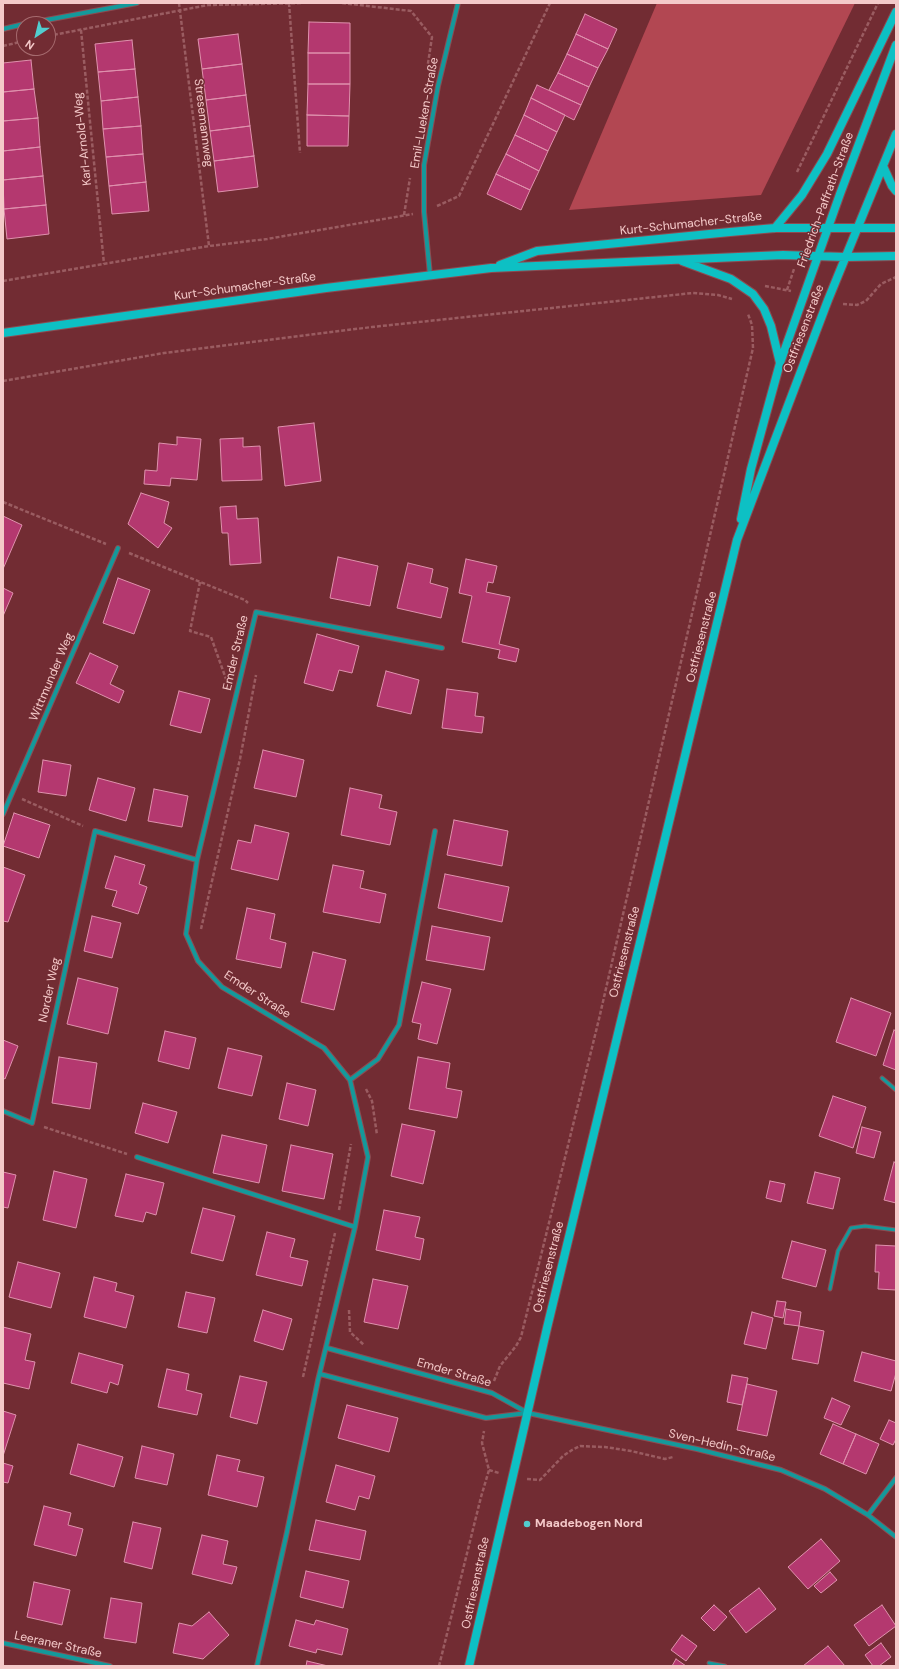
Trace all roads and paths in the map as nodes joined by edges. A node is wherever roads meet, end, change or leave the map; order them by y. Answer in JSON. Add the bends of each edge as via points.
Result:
{"nodes":[{"id":1,"x":137,"y":3,"type":"edge"},
{"id":2,"x":179,"y":3,"type":"edge"},
{"id":3,"x":288,"y":3,"type":"edge"},
{"id":4,"x":303,"y":3,"type":"edge"},
{"id":5,"x":342,"y":3,"type":"edge"},
{"id":6,"x":458,"y":3,"type":"edge"},
{"id":7,"x":550,"y":3,"type":"edge"},
{"id":8,"x":878,"y":3,"type":"edge"},
{"id":9,"x":180,"y":11,"type":"junction"},
{"id":10,"x":896,"y":12,"type":"edge"},
{"id":11,"x":79,"y":13,"type":"junction"},
{"id":12,"x":56,"y":18,"type":"edge"},
{"id":13,"x":16,"y":26,"type":"edge"},
{"id":14,"x":3,"y":28,"type":"edge"},
{"id":15,"x":81,"y":30,"type":"junction"},
{"id":16,"x":56,"y":35,"type":"edge"},
{"id":17,"x":16,"y":43,"type":"edge"},
{"id":18,"x":896,"y":45,"type":"edge"},
{"id":19,"x":3,"y":46,"type":"edge"},
{"id":20,"x":426,"y":76,"type":"dead end"},
{"id":21,"x":896,"y":134,"type":"edge"},
{"id":22,"x":300,"y":153,"type":"dead end"},
{"id":23,"x":883,"y":166,"type":"junction"},
{"id":24,"x":797,"y":172,"type":"dead end"},
{"id":25,"x":410,"y":176,"type":"dead end"},
{"id":26,"x":896,"y":191,"type":"edge"},
{"id":27,"x":424,"y":212,"type":"junction"},
{"id":28,"x":404,"y":215,"type":"junction"},
{"id":29,"x":775,"y":228,"type":"junction"},
{"id":30,"x":829,"y":228,"type":"junction"},
{"id":31,"x":858,"y":228,"type":"junction"},
{"id":32,"x":896,"y":228,"type":"edge"},
{"id":33,"x":209,"y":246,"type":"junction"},
{"id":34,"x":819,"y":256,"type":"junction"},
{"id":35,"x":896,"y":256,"type":"edge"},
{"id":36,"x":846,"y":257,"type":"junction"},
{"id":37,"x":677,"y":259,"type":"junction"},
{"id":38,"x":104,"y":264,"type":"junction"},
{"id":39,"x":491,"y":268,"type":"junction"},
{"id":40,"x":430,"y":275,"type":"junction"},
{"id":41,"x":3,"y":280,"type":"edge"},
{"id":42,"x":787,"y":290,"type":"dead end"},
{"id":43,"x":753,"y":294,"type":"junction"},
{"id":44,"x":741,"y":306,"type":"junction"},
{"id":45,"x":3,"y":333,"type":"edge"},
{"id":46,"x":780,"y":363,"type":"junction"},
{"id":47,"x":3,"y":381,"type":"edge"},
{"id":48,"x":3,"y":502,"type":"edge"},
{"id":49,"x":737,"y":540,"type":"junction"},
{"id":50,"x":118,"y":548,"type":"junction"},
{"id":51,"x":200,"y":582,"type":"junction"},
{"id":52,"x":256,"y":612,"type":"junction"},
{"id":53,"x":442,"y":648,"type":"dead end"},
{"id":54,"x":228,"y":686,"type":"dead end"},
{"id":55,"x":12,"y":795,"type":"junction"},
{"id":56,"x":3,"y":814,"type":"edge"},
{"id":57,"x":95,"y":831,"type":"junction"},
{"id":58,"x":435,"y":831,"type":"dead end"},
{"id":59,"x":197,"y":860,"type":"junction"},
{"id":60,"x":882,"y":1078,"type":"dead end"},
{"id":61,"x":350,"y":1080,"type":"junction"},
{"id":62,"x":896,"y":1090,"type":"edge"},
{"id":63,"x":3,"y":1111,"type":"edge"},
{"id":64,"x":32,"y":1123,"type":"junction"},
{"id":65,"x":352,"y":1140,"type":"dead end"},
{"id":66,"x":137,"y":1157,"type":"joint"},
{"id":67,"x":337,"y":1222,"type":"junction"},
{"id":68,"x":355,"y":1227,"type":"junction"},
{"id":69,"x":896,"y":1230,"type":"edge"},
{"id":70,"x":830,"y":1289,"type":"dead end"},
{"id":71,"x":327,"y":1348,"type":"junction"},
{"id":72,"x":320,"y":1374,"type":"junction"},
{"id":73,"x":303,"y":1377,"type":"dead end"},
{"id":74,"x":492,"y":1393,"type":"junction"},
{"id":75,"x":528,"y":1413,"type":"junction"},
{"id":76,"x":486,"y":1418,"type":"junction"},
{"id":77,"x":698,"y":1449,"type":"junction"},
{"id":78,"x":489,"y":1470,"type":"junction"},
{"id":79,"x":513,"y":1477,"type":"junction"},
{"id":80,"x":896,"y":1478,"type":"edge"},
{"id":81,"x":868,"y":1515,"type":"junction"},
{"id":82,"x":896,"y":1537,"type":"edge"},
{"id":83,"x":3,"y":1643,"type":"edge"},
{"id":84,"x":709,"y":1663,"type":"dead end"},
{"id":85,"x":110,"y":1666,"type":"edge"},
{"id":86,"x":257,"y":1666,"type":"edge"},
{"id":87,"x":439,"y":1666,"type":"edge"},
{"id":88,"x":469,"y":1666,"type":"edge"},
{"id":89,"x":725,"y":1666,"type":"edge"}],
"edges":[{"from":1,"to":11,"type":"street"},
{"from":2,"to":9,"type":"path","name":"Stresemannweg"},
{"from":3,"to":4,"type":"path"},
{"from":3,"to":9,"type":"path","via":[[208,5]]},
{"from":3,"to":22,"type":"path"},
{"from":5,"to":20,"type":"path","via":[[411,11],[432,37]]},
{"from":6,"to":27,"type":"street","name":"Emil-Lueken-Straße","via":[[438,86],[424,165]]},
{"from":7,"to":27,"type":"path","via":[[459,196]]},
{"from":8,"to":24,"type":"path"},
{"from":9,"to":15,"type":"path"},
{"from":9,"to":33,"type":"path","name":"Stresemannweg"},
{"from":10,"to":29,"type":"main road","via":[[827,154],[802,195]]},
{"from":11,"to":12,"type":"street"},
{"from":11,"to":15,"type":"path","name":"Karl-Arnold-Weg"},
{"from":13,"to":14,"type":"street"},
{"from":15,"to":16,"type":"path"},
{"from":15,"to":38,"type":"path","name":"Karl-Arnold-Weg"},
{"from":17,"to":19,"type":"path"},
{"from":18,"to":30,"type":"main road","name":"Friedrich-Paffrath-Straße"},
{"from":21,"to":23,"type":"main road"},
{"from":23,"to":26,"type":"main road"},
{"from":23,"to":31,"type":"main road"},
{"from":25,"to":28,"type":"path"},
{"from":27,"to":28,"type":"path"},
{"from":27,"to":40,"type":"street","name":"Emil-Lueken-Straße"},
{"from":28,"to":33,"type":"path","via":[[267,239]]},
{"from":29,"to":30,"type":"main road","name":"Kurt-Schumacher-Straße"},
{"from":29,"to":39,"type":"main road","name":"Kurt-Schumacher-Straße","via":[[536,251]]},
{"from":30,"to":31,"type":"main road","name":"Kurt-Schumacher-Straße"},
{"from":30,"to":34,"type":"main road","name":"Friedrich-Paffrath-Straße"},
{"from":31,"to":32,"type":"main road","name":"Kurt-Schumacher-Straße"},
{"from":31,"to":36,"type":"main road"},
{"from":33,"to":38,"type":"path"},
{"from":34,"to":36,"type":"main road","name":"Kurt-Schumacher-Straße"},
{"from":34,"to":37,"type":"main road","name":"Kurt-Schumacher-Straße"},
{"from":34,"to":46,"type":"main road","name":"Friedrich-Paffrath-Straße"},
{"from":35,"to":36,"type":"main road","name":"Kurt-Schumacher-Straße"},
{"from":36,"to":49,"type":"main road","name":"Ostfriesenstraße"},
{"from":37,"to":39,"type":"main road","name":"Kurt-Schumacher-Straße"},
{"from":37,"to":43,"type":"main road","via":[[731,279]]},
{"from":38,"to":41,"type":"path"},
{"from":39,"to":40,"type":"main road","name":"Kurt-Schumacher-Straße"},
{"from":40,"to":45,"type":"main road","name":"Kurt-Schumacher-Straße"},
{"from":42,"to":43,"type":"path","via":[[766,286]]},
{"from":43,"to":44,"type":"path"},
{"from":43,"to":46,"type":"main road","via":[[766,314]]},
{"from":44,"to":47,"type":"path","via":[[732,299],[718,295],[685,294],[379,326],[164,352]]},
{"from":44,"to":74,"type":"path","via":[[752,325],[753,348],[599,1019],[520,1337],[500,1366],[494,1379]]},
{"from":46,"to":49,"type":"main road","name":"Friedrich-Paffrath-Straße","via":[[750,469]]},
{"from":48,"to":50,"type":"path"},
{"from":49,"to":75,"type":"main road","name":"Ostfriesenstraße"},
{"from":50,"to":51,"type":"path"},
{"from":50,"to":55,"type":"street","name":"Wittmunder Weg"},
{"from":51,"to":52,"type":"path","via":[[245,600]]},
{"from":51,"to":54,"type":"path","via":[[190,631],[211,637]]},
{"from":52,"to":53,"type":"street","name":"Emder Straße"},
{"from":52,"to":59,"type":"street","name":"Emder Straße"},
{"from":55,"to":56,"type":"street","name":"Wittmunder Weg"},
{"from":55,"to":57,"type":"path"},
{"from":57,"to":59,"type":"street"},
{"from":57,"to":64,"type":"street","name":"Norder Weg"},
{"from":58,"to":61,"type":"street","via":[[399,1025],[378,1059]]},
{"from":59,"to":61,"type":"street","name":"Emder Straße","via":[[186,934],[198,961],[222,987],[324,1048]]},
{"from":60,"to":62,"type":"lane"},
{"from":61,"to":68,"type":"street","name":"Emder Straße","via":[[368,1157]]},
{"from":63,"to":64,"type":"street"},
{"from":64,"to":66,"type":"path"},
{"from":65,"to":67,"type":"path"},
{"from":66,"to":67,"type":"street"},
{"from":67,"to":68,"type":"street"},
{"from":67,"to":73,"type":"path"},
{"from":68,"to":71,"type":"street","name":"Emder Straße"},
{"from":69,"to":70,"type":"lane","via":[[865,1226],[851,1228],[838,1251]]},
{"from":71,"to":72,"type":"street","name":"Emder Straße"},
{"from":71,"to":74,"type":"street","name":"Emder Straße"},
{"from":72,"to":76,"type":"street"},
{"from":72,"to":86,"type":"street","name":"Emder Straße"},
{"from":74,"to":75,"type":"street","name":"Emder Straße"},
{"from":75,"to":76,"type":"street"},
{"from":75,"to":77,"type":"street","name":"Sven-Hedin-Straße"},
{"from":75,"to":79,"type":"main road","name":"Ostfriesenstraße"},
{"from":76,"to":78,"type":"path","via":[[482,1443]]},
{"from":77,"to":79,"type":"path","via":[[665,1460],[632,1451],[580,1446],[564,1456],[540,1480]]},
{"from":77,"to":81,"type":"street","name":"Sven-Hedin-Straße","via":[[781,1470],[825,1489]]},
{"from":78,"to":79,"type":"path"},
{"from":78,"to":87,"type":"path"},
{"from":79,"to":88,"type":"main road","name":"Ostfriesenstraße"},
{"from":80,"to":81,"type":"street"},
{"from":81,"to":82,"type":"street","name":"Sven-Hedin-Straße"},
{"from":83,"to":85,"type":"street","name":"Leeraner Straße"},
{"from":84,"to":89,"type":"lane"}]}
